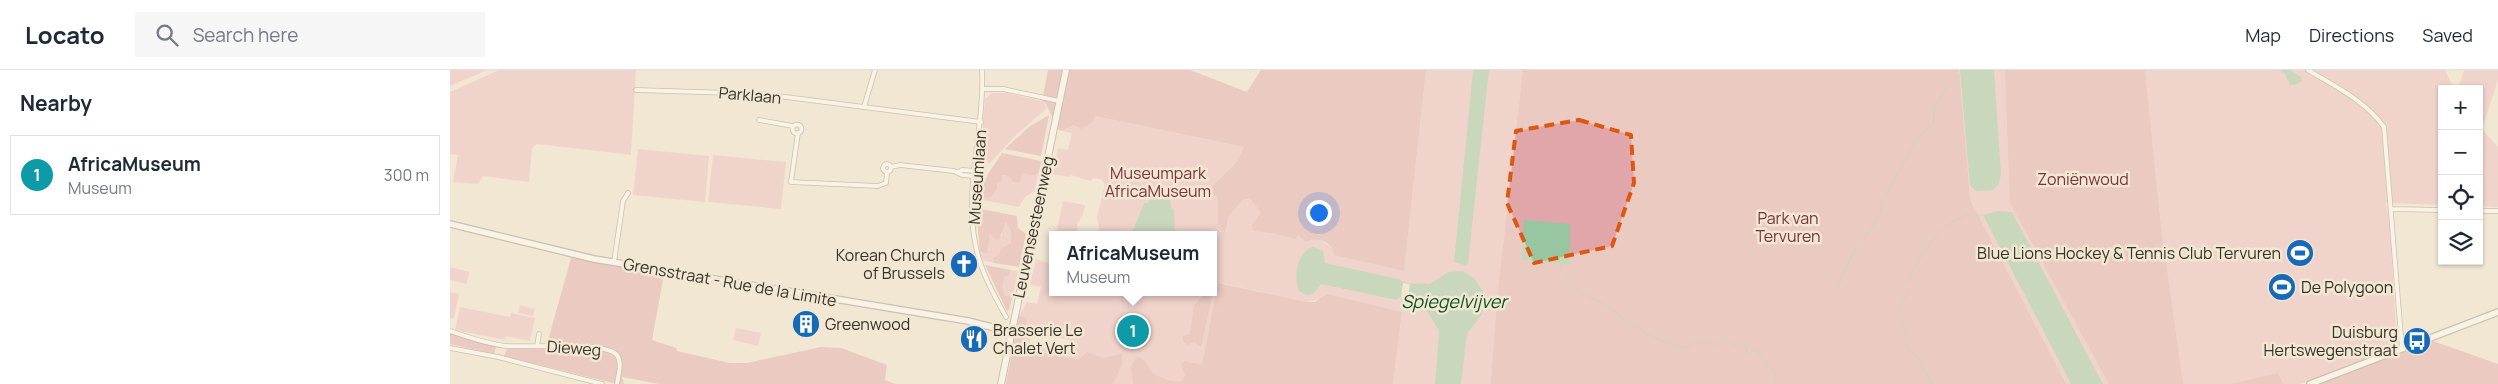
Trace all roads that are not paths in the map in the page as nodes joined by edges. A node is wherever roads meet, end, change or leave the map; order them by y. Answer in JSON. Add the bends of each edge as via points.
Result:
{"nodes":[{"id":1,"x":875,"y":70,"type":"edge"},
{"id":2,"x":982,"y":70,"type":"edge"},
{"id":3,"x":1066,"y":70,"type":"edge"},
{"id":4,"x":2308,"y":70,"type":"edge"},
{"id":5,"x":982,"y":89,"type":"junction"},
{"id":6,"x":636,"y":90,"type":"dead end"},
{"id":7,"x":1059,"y":101,"type":"junction"},
{"id":8,"x":864,"y":107,"type":"junction"},
{"id":9,"x":759,"y":120,"type":"dead end"},
{"id":10,"x":981,"y":122,"type":"junction"},
{"id":11,"x":975,"y":174,"type":"junction"},
{"id":12,"x":628,"y":193,"type":"dead end"},
{"id":13,"x":2392,"y":209,"type":"junction"},
{"id":14,"x":2438,"y":210,"type":"edge"},
{"id":15,"x":2483,"y":211,"type":"edge"},
{"id":16,"x":2498,"y":211,"type":"edge"},
{"id":17,"x":450,"y":224,"type":"edge"},
{"id":18,"x":614,"y":262,"type":"junction"},
{"id":19,"x":2498,"y":312,"type":"edge"},
{"id":20,"x":1006,"y":317,"type":"dead end"},
{"id":21,"x":450,"y":331,"type":"edge"},
{"id":22,"x":1010,"y":332,"type":"junction"},
{"id":23,"x":540,"y":334,"type":"dead end"},
{"id":24,"x":501,"y":345,"type":"junction"},
{"id":25,"x":537,"y":346,"type":"junction"},
{"id":26,"x":450,"y":348,"type":"edge"},
{"id":27,"x":2402,"y":349,"type":"junction"},
{"id":28,"x":498,"y":357,"type":"junction"},
{"id":29,"x":602,"y":384,"type":"edge"},
{"id":30,"x":618,"y":384,"type":"edge"},
{"id":31,"x":1001,"y":384,"type":"edge"},
{"id":32,"x":2310,"y":384,"type":"edge"}],
"edges":[{"from":1,"to":8,"type":"street"},
{"from":2,"to":5,"type":"street","name":"Museumlaan"},
{"from":3,"to":7,"type":"main road","name":"Leuvensesteenweg"},
{"from":4,"to":13,"type":"street","via":[[2375,114],[2384,127]]},
{"from":5,"to":7,"type":"street","via":[[1003,89]]},
{"from":5,"to":10,"type":"street","name":"Museumlaan"},
{"from":6,"to":8,"type":"street","name":"Parklaan","via":[[742,93]]},
{"from":7,"to":22,"type":"main road","name":"Leuvensesteenweg"},
{"from":8,"to":10,"type":"street","name":"Parklaan"},
{"from":9,"to":11,"type":"street","via":[[793,126],[793,132],[798,134],[791,182],[878,186],[886,183],[884,165]]},
{"from":10,"to":11,"type":"street","name":"Museumlaan"},
{"from":11,"to":20,"type":"street","name":"Museumlaan","via":[[972,212],[976,247],[985,277]]},
{"from":12,"to":18,"type":"street","via":[[623,201]]},
{"from":13,"to":14,"type":"street"},
{"from":13,"to":27,"type":"street"},
{"from":15,"to":16,"type":"street"},
{"from":17,"to":18,"type":"street","name":"Grensstraat - Rue de la Limite","via":[[549,250]]},
{"from":18,"to":22,"type":"street","name":"Grensstraat - Rue de la Limite","via":[[968,321]]},
{"from":19,"to":27,"type":"street"},
{"from":21,"to":24,"type":"street","name":"Dieweg"},
{"from":22,"to":31,"type":"main road","name":"Leuvensesteenweg"},
{"from":23,"to":25,"type":"street"},
{"from":24,"to":25,"type":"street","name":"Dieweg"},
{"from":24,"to":28,"type":"street"},
{"from":25,"to":30,"type":"street","name":"Dieweg","via":[[574,346],[612,352],[620,363]]},
{"from":26,"to":28,"type":"street"},
{"from":27,"to":32,"type":"street"},
{"from":28,"to":29,"type":"street"}]}
